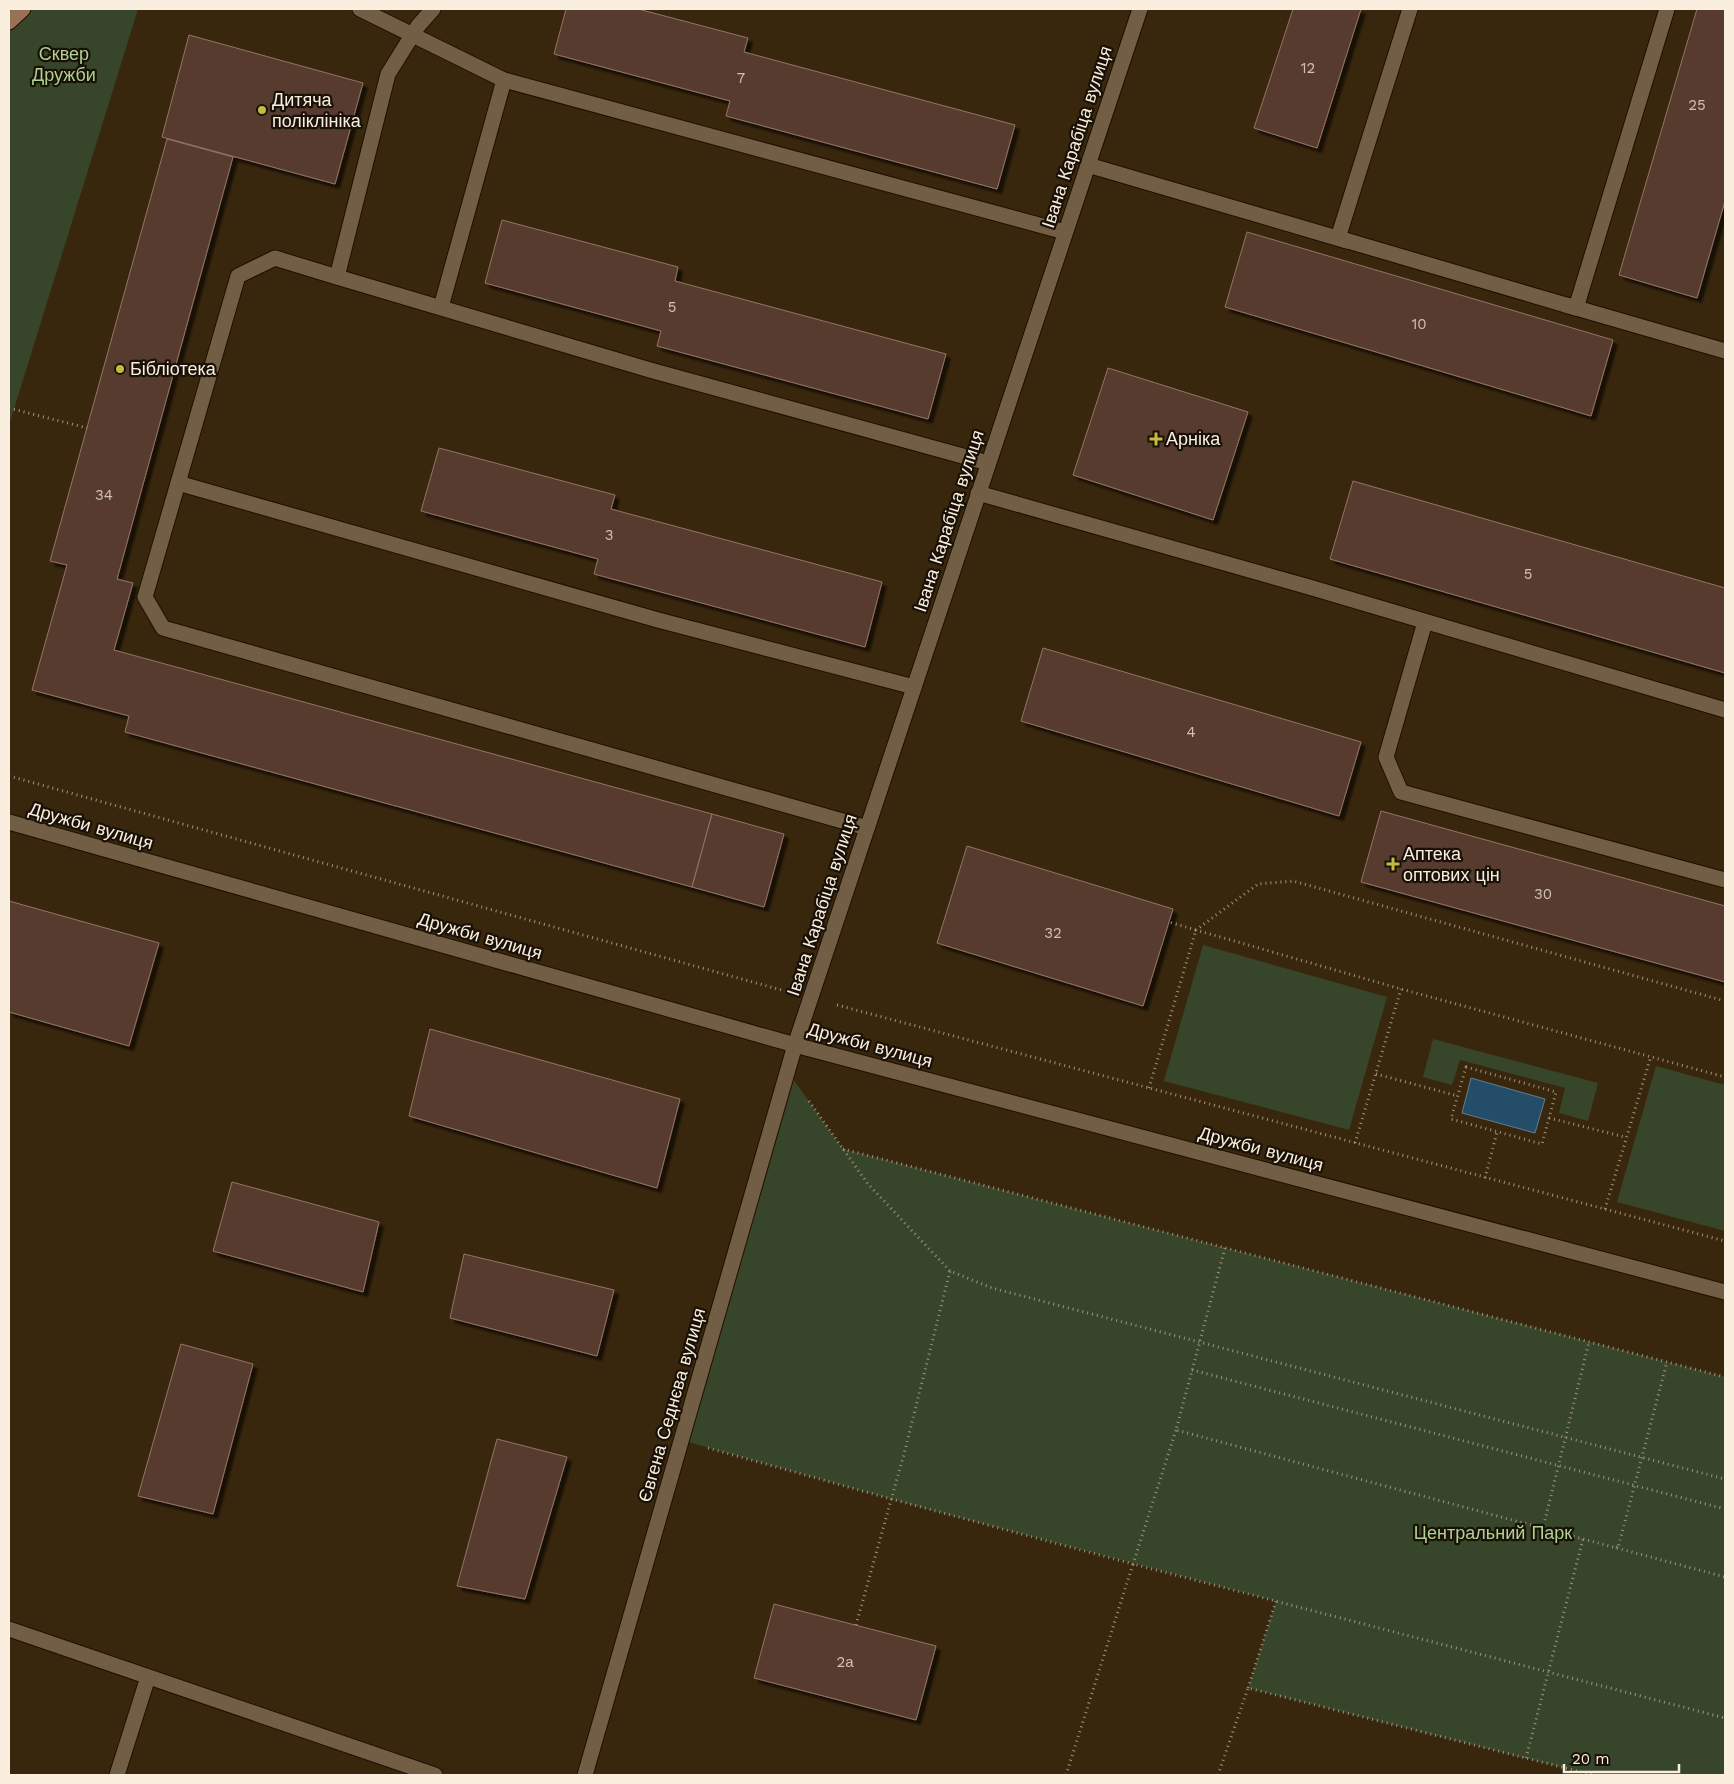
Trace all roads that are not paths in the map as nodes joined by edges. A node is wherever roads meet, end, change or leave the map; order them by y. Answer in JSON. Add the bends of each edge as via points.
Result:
{"nodes":[{"id":1,"x":23,"y":9,"type":"edge"},
{"id":2,"x":360,"y":9,"type":"edge"},
{"id":3,"x":432,"y":9,"type":"edge"},
{"id":4,"x":1140,"y":9,"type":"edge"},
{"id":5,"x":1410,"y":9,"type":"edge"},
{"id":6,"x":1667,"y":9,"type":"edge"},
{"id":7,"x":9,"y":22,"type":"edge"},
{"id":8,"x":504,"y":80,"type":"junction"},
{"id":9,"x":1088,"y":164,"type":"junction"},
{"id":10,"x":1065,"y":232,"type":"junction"},
{"id":11,"x":1338,"y":238,"type":"junction"},
{"id":12,"x":337,"y":277,"type":"junction"},
{"id":13,"x":441,"y":307,"type":"junction"},
{"id":14,"x":1576,"y":308,"type":"junction"},
{"id":15,"x":1725,"y":351,"type":"edge"},
{"id":16,"x":988,"y":463,"type":"junction"},
{"id":17,"x":178,"y":484,"type":"junction"},
{"id":18,"x":978,"y":493,"type":"junction"},
{"id":19,"x":1424,"y":622,"type":"junction"},
{"id":20,"x":914,"y":687,"type":"junction"},
{"id":21,"x":1725,"y":710,"type":"edge"},
{"id":22,"x":9,"y":822,"type":"edge"},
{"id":23,"x":867,"y":828,"type":"junction"},
{"id":24,"x":1725,"y":880,"type":"edge"},
{"id":25,"x":795,"y":1045,"type":"junction"},
{"id":26,"x":1725,"y":1292,"type":"edge"},
{"id":27,"x":9,"y":1629,"type":"edge"},
{"id":28,"x":148,"y":1677,"type":"junction"},
{"id":29,"x":117,"y":1775,"type":"edge"},
{"id":30,"x":435,"y":1775,"type":"edge"},
{"id":31,"x":585,"y":1775,"type":"edge"}],
"edges":[{"from":1,"to":7,"type":"main road"},
{"from":2,"to":8,"type":"street"},
{"from":3,"to":12,"type":"street","via":[[388,74]]},
{"from":4,"to":9,"type":"street","name":"Івана Карабіца вулиця"},
{"from":5,"to":11,"type":"street"},
{"from":6,"to":14,"type":"street"},
{"from":8,"to":10,"type":"street"},
{"from":8,"to":13,"type":"street"},
{"from":9,"to":10,"type":"street","name":"Івана Карабіца вулиця"},
{"from":9,"to":11,"type":"street"},
{"from":10,"to":16,"type":"street","name":"Івана Карабіца вулиця"},
{"from":11,"to":14,"type":"street"},
{"from":12,"to":13,"type":"street"},
{"from":12,"to":17,"type":"street","via":[[275,258],[238,276]]},
{"from":13,"to":16,"type":"street","via":[[650,370]]},
{"from":14,"to":15,"type":"street"},
{"from":16,"to":18,"type":"street","name":"Івана Карабіца вулиця"},
{"from":17,"to":20,"type":"street","via":[[658,620]]},
{"from":17,"to":23,"type":"street","via":[[145,597],[163,628]]},
{"from":18,"to":19,"type":"street"},
{"from":18,"to":20,"type":"street","name":"Івана Карабіца вулиця"},
{"from":19,"to":21,"type":"street"},
{"from":19,"to":24,"type":"street","via":[[1386,757],[1401,792]]},
{"from":20,"to":23,"type":"street","name":"Івана Карабіца вулиця"},
{"from":22,"to":25,"type":"street","name":"Дружби вулиця"},
{"from":23,"to":25,"type":"street","name":"Івана Карабіца вулиця"},
{"from":25,"to":26,"type":"street","name":"Дружби вулиця"},
{"from":25,"to":31,"type":"street","name":"Євгена Седнєва вулиця"},
{"from":27,"to":28,"type":"street"},
{"from":28,"to":29,"type":"street"},
{"from":28,"to":30,"type":"street"}]}
